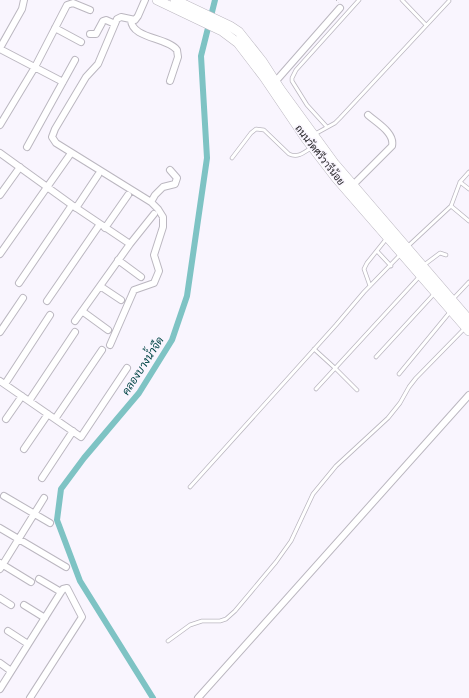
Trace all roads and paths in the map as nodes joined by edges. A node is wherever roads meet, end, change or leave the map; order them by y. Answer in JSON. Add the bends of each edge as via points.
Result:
{"nodes":[{"id":1,"x":24,"y":0,"type":"edge"},
{"id":2,"x":145,"y":0,"type":"edge"},
{"id":3,"x":157,"y":0,"type":"edge"},
{"id":4,"x":175,"y":0,"type":"edge"},
{"id":5,"x":359,"y":0,"type":"edge"},
{"id":6,"x":402,"y":0,"type":"edge"},
{"id":7,"x":449,"y":1,"type":"dead end"},
{"id":8,"x":340,"y":8,"type":"dead end"},
{"id":9,"x":90,"y":10,"type":"dead end"},
{"id":10,"x":131,"y":20,"type":"junction"},
{"id":11,"x":115,"y":24,"type":"junction"},
{"id":12,"x":426,"y":25,"type":"junction"},
{"id":13,"x":55,"y":28,"type":"junction"},
{"id":14,"x":90,"y":34,"type":"dead end"},
{"id":15,"x":81,"y":42,"type":"dead end"},
{"id":16,"x":0,"y":48,"type":"edge"},
{"id":17,"x":75,"y":60,"type":"dead end"},
{"id":18,"x":258,"y":63,"type":"junction"},
{"id":19,"x":35,"y":67,"type":"junction"},
{"id":20,"x":170,"y":81,"type":"dead end"},
{"id":21,"x":63,"y":82,"type":"junction"},
{"id":22,"x":275,"y":82,"type":"junction"},
{"id":23,"x":368,"y":115,"type":"dead end"},
{"id":24,"x":0,"y":124,"type":"edge"},
{"id":25,"x":327,"y":128,"type":"junction"},
{"id":26,"x":313,"y":135,"type":"junction"},
{"id":27,"x":312,"y":146,"type":"junction"},
{"id":28,"x":27,"y":147,"type":"dead end"},
{"id":29,"x":0,"y":153,"type":"edge"},
{"id":30,"x":69,"y":156,"type":"dead end"},
{"id":31,"x":232,"y":158,"type":"dead end"},
{"id":32,"x":20,"y":167,"type":"junction"},
{"id":33,"x":170,"y":170,"type":"dead end"},
{"id":34,"x":469,"y":172,"type":"edge"},
{"id":35,"x":98,"y":175,"type":"dead end"},
{"id":36,"x":460,"y":182,"type":"junction"},
{"id":37,"x":353,"y":185,"type":"junction"},
{"id":38,"x":47,"y":187,"type":"junction"},
{"id":39,"x":469,"y":189,"type":"edge"},
{"id":40,"x":0,"y":195,"type":"edge"},
{"id":41,"x":128,"y":195,"type":"dead end"},
{"id":42,"x":151,"y":202,"type":"junction"},
{"id":43,"x":74,"y":206,"type":"junction"},
{"id":44,"x":450,"y":206,"type":"junction"},
{"id":45,"x":154,"y":214,"type":"dead end"},
{"id":46,"x":469,"y":221,"type":"edge"},
{"id":47,"x":102,"y":226,"type":"junction"},
{"id":48,"x":388,"y":237,"type":"junction"},
{"id":49,"x":130,"y":244,"type":"junction"},
{"id":50,"x":405,"y":250,"type":"junction"},
{"id":51,"x":377,"y":251,"type":"junction"},
{"id":52,"x":0,"y":254,"type":"edge"},
{"id":53,"x":446,"y":255,"type":"dead end"},
{"id":54,"x":118,"y":260,"type":"junction"},
{"id":55,"x":391,"y":266,"type":"junction"},
{"id":56,"x":422,"y":271,"type":"junction"},
{"id":57,"x":141,"y":277,"type":"dead end"},
{"id":58,"x":469,"y":282,"type":"edge"},
{"id":59,"x":19,"y":283,"type":"dead end"},
{"id":60,"x":100,"y":286,"type":"junction"},
{"id":61,"x":370,"y":286,"type":"junction"},
{"id":62,"x":436,"y":292,"type":"junction"},
{"id":63,"x":23,"y":298,"type":"dead end"},
{"id":64,"x":121,"y":300,"type":"dead end"},
{"id":65,"x":47,"y":301,"type":"dead end"},
{"id":66,"x":452,"y":301,"type":"junction"},
{"id":67,"x":452,"y":310,"type":"junction"},
{"id":68,"x":82,"y":311,"type":"junction"},
{"id":69,"x":50,"y":315,"type":"dead end"},
{"id":70,"x":75,"y":321,"type":"dead end"},
{"id":71,"x":468,"y":326,"type":"edge"},
{"id":72,"x":108,"y":330,"type":"dead end"},
{"id":73,"x":0,"y":332,"type":"edge"},
{"id":74,"x":75,"y":332,"type":"dead end"},
{"id":75,"x":110,"y":345,"type":"dead end"},
{"id":76,"x":314,"y":349,"type":"junction"},
{"id":77,"x":102,"y":350,"type":"dead end"},
{"id":78,"x":376,"y":357,"type":"dead end"},
{"id":79,"x":127,"y":368,"type":"dead end"},
{"id":80,"x":336,"y":368,"type":"junction"},
{"id":81,"x":399,"y":374,"type":"dead end"},
{"id":82,"x":2,"y":383,"type":"edge"},
{"id":83,"x":316,"y":389,"type":"dead end"},
{"id":84,"x":357,"y":390,"type":"dead end"},
{"id":85,"x":469,"y":395,"type":"edge"},
{"id":86,"x":22,"y":396,"type":"junction"},
{"id":87,"x":29,"y":401,"type":"junction"},
{"id":88,"x":48,"y":414,"type":"junction"},
{"id":89,"x":55,"y":419,"type":"junction"},
{"id":90,"x":6,"y":420,"type":"dead end"},
{"id":91,"x":73,"y":431,"type":"junction"},
{"id":92,"x":24,"y":450,"type":"dead end"},
{"id":93,"x":42,"y":478,"type":"dead end"},
{"id":94,"x":190,"y":487,"type":"dead end"},
{"id":95,"x":4,"y":496,"type":"dead end"},
{"id":96,"x":44,"y":498,"type":"dead end"},
{"id":97,"x":34,"y":514,"type":"junction"},
{"id":98,"x":50,"y":523,"type":"dead end"},
{"id":99,"x":0,"y":528,"type":"edge"},
{"id":100,"x":19,"y":539,"type":"junction"},
{"id":101,"x":1,"y":566,"type":"edge"},
{"id":102,"x":66,"y":567,"type":"dead end"},
{"id":103,"x":39,"y":579,"type":"dead end"},
{"id":104,"x":31,"y":582,"type":"dead end"},
{"id":105,"x":61,"y":592,"type":"junction"},
{"id":106,"x":0,"y":598,"type":"edge"},
{"id":107,"x":11,"y":605,"type":"dead end"},
{"id":108,"x":24,"y":605,"type":"dead end"},
{"id":109,"x":45,"y":618,"type":"junction"},
{"id":110,"x":8,"y":631,"type":"dead end"},
{"id":111,"x":168,"y":642,"type":"dead end"},
{"id":112,"x":28,"y":644,"type":"junction"},
{"id":113,"x":0,"y":663,"type":"edge"},
{"id":114,"x":11,"y":671,"type":"junction"},
{"id":115,"x":0,"y":689,"type":"edge"},
{"id":116,"x":30,"y":698,"type":"edge"},
{"id":117,"x":198,"y":698,"type":"edge"}],
"edges":[{"from":1,"to":16,"type":"street","via":[[22,9]]},
{"from":2,"to":10,"type":"street","via":[[137,19]]},
{"from":3,"to":18,"type":"main road","name":"ถนนวัดศรีวารีน้อย","via":[[222,31]]},
{"from":4,"to":18,"type":"main road","name":"ถนนวัดศรีวารีน้อย","via":[[239,32]]},
{"from":5,"to":25,"type":"lane","via":[[296,70],[292,78],[307,105]]},
{"from":6,"to":12,"type":"lane"},
{"from":7,"to":12,"type":"lane"},
{"from":8,"to":22,"type":"street"},
{"from":9,"to":13,"type":"street","via":[[70,3]]},
{"from":10,"to":11,"type":"street","via":[[121,17]]},
{"from":10,"to":20,"type":"street","via":[[131,25],[137,31],[178,50]]},
{"from":11,"to":14,"type":"street","via":[[106,20],[96,34]]},
{"from":11,"to":42,"type":"street","via":[[98,64],[86,77],[52,137]]},
{"from":12,"to":25,"type":"lane","via":[[340,118]]},
{"from":13,"to":15,"type":"street"},
{"from":13,"to":19,"type":"street"},
{"from":16,"to":19,"type":"street"},
{"from":17,"to":21,"type":"street"},
{"from":18,"to":22,"type":"main road","name":"ถนนวัดศรีวารีน้อย"},
{"from":18,"to":27,"type":"main road","name":"ถนนวัดศรีวารีน้อย"},
{"from":19,"to":21,"type":"street"},
{"from":19,"to":24,"type":"street"},
{"from":21,"to":28,"type":"street"},
{"from":22,"to":26,"type":"main road","name":"ถนนวัดศรีวารีน้อย"},
{"from":23,"to":37,"type":"street","via":[[392,136],[394,141]]},
{"from":25,"to":26,"type":"lane"},
{"from":26,"to":37,"type":"main road","name":"ถนนวัดศรีวารีน้อย"},
{"from":27,"to":31,"type":"lane","via":[[299,156],[294,156],[264,130],[256,129]]},
{"from":27,"to":48,"type":"main road","name":"ถนนวัดศรีวารีน้อย","via":[[336,178]]},
{"from":29,"to":32,"type":"street"},
{"from":30,"to":38,"type":"street"},
{"from":32,"to":38,"type":"street"},
{"from":32,"to":40,"type":"street"},
{"from":33,"to":42,"type":"street","via":[[176,178],[175,184],[163,187]]},
{"from":34,"to":36,"type":"lane"},
{"from":35,"to":43,"type":"street"},
{"from":36,"to":39,"type":"lane"},
{"from":36,"to":44,"type":"lane"},
{"from":37,"to":50,"type":"main road","name":"ถนนวัดศรีวารีน้อย"},
{"from":38,"to":43,"type":"street"},
{"from":38,"to":52,"type":"street"},
{"from":41,"to":47,"type":"street"},
{"from":42,"to":75,"type":"street","via":[[163,217],[163,227],[154,255],[159,271],[154,283],[136,288],[132,292]]},
{"from":43,"to":47,"type":"street"},
{"from":43,"to":59,"type":"street"},
{"from":44,"to":46,"type":"lane"},
{"from":44,"to":50,"type":"lane"},
{"from":45,"to":49,"type":"street"},
{"from":47,"to":49,"type":"street"},
{"from":47,"to":65,"type":"street"},
{"from":48,"to":50,"type":"main road","name":"ถนนวัดศรีวารีน้อย"},
{"from":48,"to":51,"type":"lane"},
{"from":49,"to":54,"type":"street"},
{"from":50,"to":55,"type":"lane"},
{"from":50,"to":56,"type":"main road","name":"ถนนวัดศรีวารีน้อย"},
{"from":51,"to":55,"type":"lane"},
{"from":51,"to":61,"type":"lane","via":[[364,269]]},
{"from":53,"to":56,"type":"lane","via":[[440,254]]},
{"from":54,"to":57,"type":"street"},
{"from":54,"to":60,"type":"street"},
{"from":55,"to":61,"type":"lane"},
{"from":56,"to":62,"type":"main road","name":"ถนนวัดศรีวารีน้อย"},
{"from":56,"to":66,"type":"main road","name":"ถนนวัดศรีวารีน้อย"},
{"from":56,"to":80,"type":"lane"},
{"from":58,"to":66,"type":"lane"},
{"from":60,"to":64,"type":"street"},
{"from":60,"to":68,"type":"street"},
{"from":61,"to":76,"type":"lane"},
{"from":62,"to":67,"type":"main road","name":"ถนนวัดศรีวารีน้อย"},
{"from":62,"to":78,"type":"lane"},
{"from":63,"to":73,"type":"street"},
{"from":66,"to":71,"type":"main road","name":"ถนนวัดศรีวารีน้อย"},
{"from":67,"to":71,"type":"main road","name":"ถนนวัดศรีวารีน้อย"},
{"from":67,"to":81,"type":"lane"},
{"from":68,"to":70,"type":"street"},
{"from":68,"to":72,"type":"street"},
{"from":69,"to":82,"type":"street"},
{"from":71,"to":111,"type":"lane","via":[[416,378],[388,418],[336,466],[313,494],[291,541],[235,611],[220,621],[190,625]]},
{"from":74,"to":87,"type":"street"},
{"from":76,"to":80,"type":"lane"},
{"from":76,"to":94,"type":"lane"},
{"from":77,"to":89,"type":"street"},
{"from":79,"to":91,"type":"street","via":[[81,437]]},
{"from":80,"to":83,"type":"lane"},
{"from":80,"to":84,"type":"lane"},
{"from":82,"to":86,"type":"street"},
{"from":85,"to":117,"type":"street"},
{"from":86,"to":87,"type":"street"},
{"from":86,"to":90,"type":"street"},
{"from":87,"to":88,"type":"street"},
{"from":88,"to":89,"type":"street"},
{"from":88,"to":92,"type":"street"},
{"from":89,"to":91,"type":"street"},
{"from":91,"to":93,"type":"street"},
{"from":95,"to":97,"type":"street"},
{"from":96,"to":97,"type":"street"},
{"from":97,"to":98,"type":"street"},
{"from":97,"to":100,"type":"street"},
{"from":99,"to":100,"type":"street"},
{"from":100,"to":101,"type":"street"},
{"from":100,"to":102,"type":"street"},
{"from":101,"to":104,"type":"street"},
{"from":103,"to":105,"type":"street"},
{"from":105,"to":109,"type":"street"},
{"from":105,"to":116,"type":"street","via":[[67,588],[82,617]]},
{"from":106,"to":107,"type":"street"},
{"from":108,"to":109,"type":"street"},
{"from":109,"to":112,"type":"street"},
{"from":110,"to":112,"type":"street"},
{"from":112,"to":114,"type":"street"},
{"from":113,"to":114,"type":"street"},
{"from":114,"to":115,"type":"street"}]}
